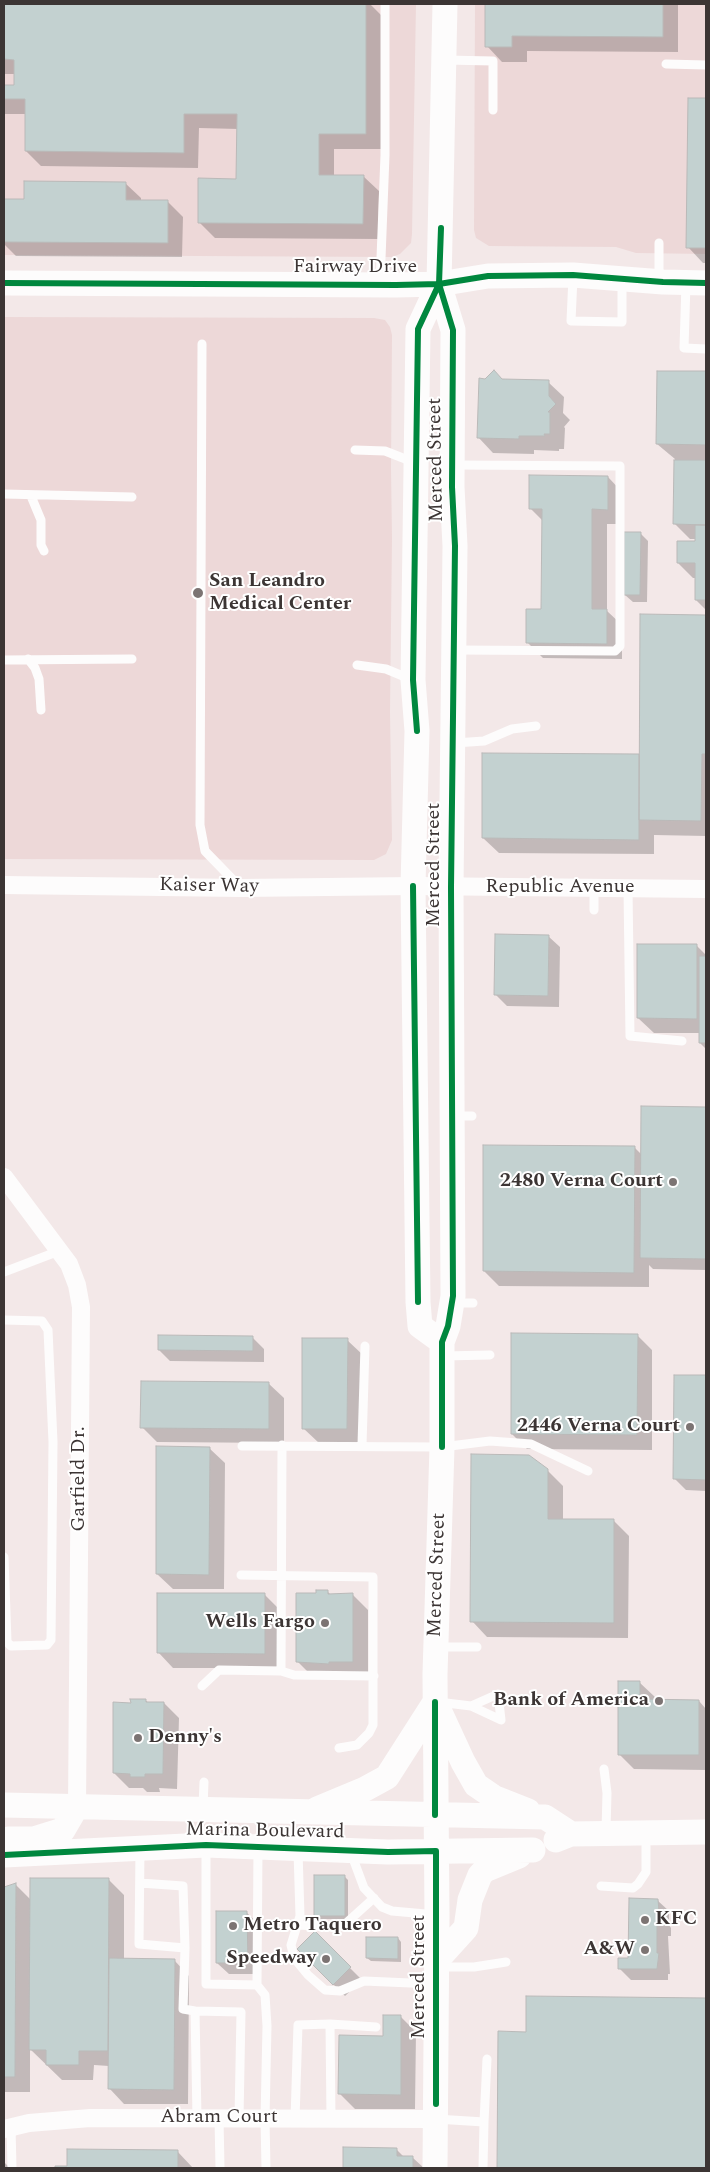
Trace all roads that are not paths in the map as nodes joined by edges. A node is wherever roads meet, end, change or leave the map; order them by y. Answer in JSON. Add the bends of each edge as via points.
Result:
{"nodes":[{"id":1,"x":385,"y":4,"type":"edge"},
{"id":2,"x":445,"y":4,"type":"edge"},
{"id":3,"x":444,"y":60,"type":"junction"},
{"id":4,"x":666,"y":64,"type":"dead end"},
{"id":5,"x":706,"y":65,"type":"edge"},
{"id":6,"x":493,"y":110,"type":"dead end"},
{"id":7,"x":660,"y":243,"type":"dead end"},
{"id":8,"x":572,"y":275,"type":"junction"},
{"id":9,"x":622,"y":278,"type":"junction"},
{"id":10,"x":659,"y":281,"type":"junction"},
{"id":11,"x":4,"y":283,"type":"edge"},
{"id":12,"x":696,"y":283,"type":"edge"},
{"id":13,"x":439,"y":284,"type":"junction"},
{"id":14,"x":380,"y":285,"type":"junction"},
{"id":15,"x":202,"y":344,"type":"dead end"},
{"id":16,"x":706,"y":349,"type":"edge"},
{"id":17,"x":355,"y":450,"type":"dead end"},
{"id":18,"x":416,"y":463,"type":"junction"},
{"id":19,"x":452,"y":464,"type":"junction"},
{"id":20,"x":4,"y":494,"type":"edge"},
{"id":21,"x":30,"y":496,"type":"junction"},
{"id":22,"x":132,"y":497,"type":"dead end"},
{"id":23,"x":44,"y":550,"type":"dead end"},
{"id":24,"x":454,"y":650,"type":"junction"},
{"id":25,"x":28,"y":659,"type":"junction"},
{"id":26,"x":132,"y":659,"type":"dead end"},
{"id":27,"x":4,"y":660,"type":"edge"},
{"id":28,"x":357,"y":665,"type":"dead end"},
{"id":29,"x":413,"y":680,"type":"junction"},
{"id":30,"x":41,"y":710,"type":"dead end"},
{"id":31,"x":536,"y":726,"type":"dead end"},
{"id":32,"x":453,"y":743,"type":"junction"},
{"id":33,"x":4,"y":885,"type":"edge"},
{"id":34,"x":413,"y":886,"type":"junction"},
{"id":35,"x":451,"y":887,"type":"junction"},
{"id":36,"x":241,"y":888,"type":"junction"},
{"id":37,"x":594,"y":888,"type":"junction"},
{"id":38,"x":628,"y":889,"type":"junction"},
{"id":39,"x":706,"y":889,"type":"edge"},
{"id":40,"x":594,"y":910,"type":"dead end"},
{"id":41,"x":682,"y":1041,"type":"dead end"},
{"id":42,"x":4,"y":1177,"type":"edge"},
{"id":43,"x":59,"y":1251,"type":"junction"},
{"id":44,"x":4,"y":1272,"type":"edge"},
{"id":45,"x":4,"y":1320,"type":"edge"},
{"id":46,"x":365,"y":1346,"type":"dead end"},
{"id":47,"x":442,"y":1349,"type":"junction"},
{"id":48,"x":490,"y":1354,"type":"dead end"},
{"id":49,"x":282,"y":1445,"type":"junction"},
{"id":50,"x":362,"y":1445,"type":"junction"},
{"id":51,"x":242,"y":1446,"type":"dead end"},
{"id":52,"x":442,"y":1446,"type":"junction"},
{"id":53,"x":588,"y":1471,"type":"dead end"},
{"id":54,"x":4,"y":1557,"type":"edge"},
{"id":55,"x":241,"y":1575,"type":"dead end"},
{"id":56,"x":282,"y":1575,"type":"junction"},
{"id":57,"x":436,"y":1647,"type":"junction"},
{"id":58,"x":477,"y":1647,"type":"dead end"},
{"id":59,"x":281,"y":1671,"type":"junction"},
{"id":60,"x":374,"y":1676,"type":"junction"},
{"id":61,"x":202,"y":1686,"type":"dead end"},
{"id":62,"x":435,"y":1702,"type":"junction"},
{"id":63,"x":472,"y":1706,"type":"dead end"},
{"id":64,"x":338,"y":1748,"type":"dead end"},
{"id":65,"x":604,"y":1769,"type":"dead end"},
{"id":66,"x":204,"y":1782,"type":"dead end"},
{"id":67,"x":4,"y":1805,"type":"edge"},
{"id":68,"x":77,"y":1806,"type":"junction"},
{"id":69,"x":203,"y":1810,"type":"junction"},
{"id":70,"x":308,"y":1812,"type":"junction"},
{"id":71,"x":435,"y":1815,"type":"junction"},
{"id":72,"x":544,"y":1818,"type":"junction"},
{"id":73,"x":646,"y":1832,"type":"junction"},
{"id":74,"x":706,"y":1832,"type":"edge"},
{"id":75,"x":571,"y":1834,"type":"junction"},
{"id":76,"x":606,"y":1834,"type":"junction"},
{"id":77,"x":4,"y":1838,"type":"edge"},
{"id":78,"x":206,"y":1845,"type":"junction"},
{"id":79,"x":258,"y":1848,"type":"junction"},
{"id":80,"x":298,"y":1848,"type":"junction"},
{"id":81,"x":140,"y":1849,"type":"junction"},
{"id":82,"x":350,"y":1850,"type":"junction"},
{"id":83,"x":533,"y":1850,"type":"junction"},
{"id":84,"x":436,"y":1851,"type":"junction"},
{"id":85,"x":4,"y":1855,"type":"edge"},
{"id":86,"x":140,"y":1883,"type":"junction"},
{"id":87,"x":601,"y":1886,"type":"dead end"},
{"id":88,"x":374,"y":1898,"type":"junction"},
{"id":89,"x":437,"y":1915,"type":"junction"},
{"id":90,"x":299,"y":1925,"type":"junction"},
{"id":91,"x":185,"y":1948,"type":"junction"},
{"id":92,"x":506,"y":1962,"type":"dead end"},
{"id":93,"x":437,"y":1970,"type":"junction"},
{"id":94,"x":257,"y":1984,"type":"junction"},
{"id":95,"x":195,"y":2011,"type":"junction"},
{"id":96,"x":330,"y":2024,"type":"junction"},
{"id":97,"x":376,"y":2027,"type":"dead end"},
{"id":98,"x":487,"y":2059,"type":"dead end"},
{"id":99,"x":197,"y":2118,"type":"junction"},
{"id":100,"x":219,"y":2118,"type":"junction"},
{"id":101,"x":239,"y":2118,"type":"junction"},
{"id":102,"x":265,"y":2118,"type":"junction"},
{"id":103,"x":295,"y":2119,"type":"junction"},
{"id":104,"x":331,"y":2119,"type":"junction"},
{"id":105,"x":436,"y":2119,"type":"junction"},
{"id":106,"x":484,"y":2122,"type":"junction"},
{"id":107,"x":7,"y":2128,"type":"edge"},
{"id":108,"x":12,"y":2168,"type":"edge"},
{"id":109,"x":220,"y":2168,"type":"edge"},
{"id":110,"x":266,"y":2168,"type":"edge"},
{"id":111,"x":435,"y":2168,"type":"edge"},
{"id":112,"x":483,"y":2168,"type":"edge"}],
"edges":[{"from":1,"to":14,"type":"lane","via":[[385,155]]},
{"from":2,"to":3,"type":"street","name":"Merced Street"},
{"from":3,"to":6,"type":"lane","via":[[494,61]]},
{"from":3,"to":13,"type":"street","name":"Merced Street"},
{"from":4,"to":5,"type":"lane"},
{"from":7,"to":10,"type":"lane"},
{"from":8,"to":9,"type":"street","name":"Fairway Drive"},
{"from":8,"to":9,"type":"lane","via":[[571,321],[622,322]]},
{"from":8,"to":13,"type":"street","name":"Fairway Drive","via":[[488,276]]},
{"from":9,"to":10,"type":"street","name":"Fairway Drive"},
{"from":10,"to":12,"type":"street","name":"Fairway Drive"},
{"from":11,"to":14,"type":"street","name":"Fairway Drive"},
{"from":12,"to":16,"type":"lane","via":[[684,348]]},
{"from":13,"to":14,"type":"street","name":"Fairway Drive"},
{"from":13,"to":18,"type":"street","name":"Merced Street","via":[[418,329]]},
{"from":13,"to":19,"type":"street","name":"Merced Street","via":[[453,330],[456,354]]},
{"from":15,"to":36,"type":"lane","via":[[200,825],[205,852]]},
{"from":17,"to":18,"type":"lane","via":[[385,451]]},
{"from":18,"to":29,"type":"street","name":"Merced Street"},
{"from":19,"to":24,"type":"street","name":"Merced Street"},
{"from":19,"to":24,"type":"lane","via":[[620,466],[620,646],[615,651]]},
{"from":20,"to":21,"type":"lane"},
{"from":21,"to":22,"type":"lane"},
{"from":21,"to":23,"type":"lane","via":[[41,520]]},
{"from":24,"to":32,"type":"street","name":"Merced Street"},
{"from":25,"to":26,"type":"lane"},
{"from":25,"to":27,"type":"lane"},
{"from":25,"to":30,"type":"lane","via":[[39,679]]},
{"from":28,"to":29,"type":"lane","via":[[386,669]]},
{"from":29,"to":34,"type":"street","name":"Merced Street","via":[[417,731]]},
{"from":31,"to":32,"type":"lane","via":[[512,729],[484,740]]},
{"from":32,"to":35,"type":"street","name":"Merced Street"},
{"from":33,"to":36,"type":"street","name":"Kaiser Way"},
{"from":34,"to":35,"type":"street","name":"Republic Avenue"},
{"from":34,"to":36,"type":"street","name":"Kaiser Way"},
{"from":34,"to":47,"type":"street","name":"Merced Street","via":[[418,1302],[420,1326]]},
{"from":35,"to":37,"type":"street","name":"Republic Avenue"},
{"from":35,"to":47,"type":"street","name":"Merced Street","via":[[456,1074],[462,1116],[462,1303]]},
{"from":37,"to":38,"type":"street","name":"Republic Avenue"},
{"from":37,"to":40,"type":"lane"},
{"from":38,"to":39,"type":"street","name":"Republic Avenue"},
{"from":38,"to":41,"type":"lane","via":[[630,1036]]},
{"from":42,"to":43,"type":"street","name":"Garfield Dr."},
{"from":43,"to":44,"type":"lane"},
{"from":43,"to":68,"type":"street","name":"Garfield Dr.","via":[[69,1264],[77,1285],[80,1307]]},
{"from":45,"to":54,"type":"lane","via":[[42,1322],[48,1330],[52,1452],[51,1640],[47,1645],[11,1646],[7,1642]]},
{"from":46,"to":50,"type":"lane"},
{"from":47,"to":48,"type":"lane"},
{"from":47,"to":52,"type":"street","name":"Merced Street"},
{"from":49,"to":50,"type":"lane"},
{"from":49,"to":51,"type":"lane"},
{"from":49,"to":56,"type":"lane"},
{"from":50,"to":52,"type":"lane"},
{"from":52,"to":53,"type":"lane","via":[[490,1441],[531,1444]]},
{"from":52,"to":57,"type":"street","name":"Merced Street"},
{"from":55,"to":56,"type":"lane"},
{"from":56,"to":59,"type":"lane"},
{"from":56,"to":60,"type":"lane","via":[[373,1577]]},
{"from":57,"to":58,"type":"lane"},
{"from":57,"to":62,"type":"street","name":"Merced Street"},
{"from":59,"to":60,"type":"lane","via":[[294,1675]]},
{"from":59,"to":61,"type":"lane","via":[[219,1670]]},
{"from":60,"to":64,"type":"lane","via":[[373,1725],[364,1739],[350,1747]]},
{"from":62,"to":63,"type":"lane"},
{"from":62,"to":70,"type":"street","via":[[386,1777]]},
{"from":62,"to":71,"type":"street","name":"Merced Street"},
{"from":62,"to":72,"type":"street","via":[[476,1784],[495,1798]]},
{"from":65,"to":76,"type":"lane"},
{"from":66,"to":69,"type":"lane"},
{"from":67,"to":68,"type":"street","name":"Marina Boulevard"},
{"from":68,"to":69,"type":"street","name":"Marina Boulevard"},
{"from":68,"to":77,"type":"street","via":[[63,1830],[34,1839]]},
{"from":69,"to":70,"type":"street","name":"Marina Boulevard"},
{"from":70,"to":71,"type":"street","name":"Marina Boulevard"},
{"from":71,"to":72,"type":"street","name":"Marina Boulevard"},
{"from":71,"to":84,"type":"street","name":"Merced Street"},
{"from":72,"to":75,"type":"street","name":"Marina Boulevard"},
{"from":73,"to":74,"type":"street","name":"Marina Boulevard"},
{"from":73,"to":76,"type":"street","name":"Marina Boulevard"},
{"from":73,"to":87,"type":"lane","via":[[646,1872],[638,1884],[633,1888]]},
{"from":75,"to":76,"type":"street","name":"Marina Boulevard"},
{"from":75,"to":83,"type":"street","name":"Marina Boulevard"},
{"from":78,"to":79,"type":"street","name":"Marina Boulevard"},
{"from":78,"to":81,"type":"street","name":"Marina Boulevard"},
{"from":78,"to":94,"type":"lane","via":[[206,1984]]},
{"from":79,"to":80,"type":"street","name":"Marina Boulevard"},
{"from":79,"to":94,"type":"lane"},
{"from":80,"to":82,"type":"street","name":"Marina Boulevard"},
{"from":80,"to":90,"type":"lane"},
{"from":81,"to":85,"type":"street","name":"Marina Boulevard"},
{"from":81,"to":86,"type":"lane"},
{"from":82,"to":84,"type":"street","name":"Marina Boulevard"},
{"from":82,"to":88,"type":"lane","via":[[364,1888]]},
{"from":83,"to":84,"type":"street","name":"Marina Boulevard"},
{"from":83,"to":93,"type":"street","via":[[480,1875],[470,1900],[466,1928]]},
{"from":84,"to":89,"type":"street","name":"Merced Street"},
{"from":86,"to":91,"type":"lane","via":[[183,1886]]},
{"from":86,"to":91,"type":"lane","via":[[139,1944]]},
{"from":88,"to":89,"type":"lane","via":[[382,1907],[392,1911]]},
{"from":88,"to":90,"type":"lane","via":[[344,1925]]},
{"from":89,"to":93,"type":"street","name":"Merced Street"},
{"from":90,"to":93,"type":"lane","via":[[292,1945],[294,1958],[325,1990],[340,1991],[364,1981]]},
{"from":91,"to":95,"type":"lane","via":[[183,2009]]},
{"from":92,"to":93,"type":"lane"},
{"from":93,"to":105,"type":"street","name":"Merced Street"},
{"from":94,"to":102,"type":"lane","via":[[265,1995],[267,2026]]},
{"from":95,"to":99,"type":"lane"},
{"from":95,"to":101,"type":"lane","via":[[241,2012]]},
{"from":96,"to":97,"type":"lane"},
{"from":96,"to":103,"type":"lane","via":[[298,2025]]},
{"from":96,"to":104,"type":"lane"},
{"from":98,"to":106,"type":"lane"},
{"from":99,"to":100,"type":"street","name":"Abram Court"},
{"from":99,"to":107,"type":"street","name":"Abram Court","via":[[90,2118]]},
{"from":100,"to":101,"type":"street","name":"Abram Court"},
{"from":100,"to":109,"type":"lane"},
{"from":101,"to":102,"type":"street","name":"Abram Court"},
{"from":102,"to":103,"type":"street","name":"Abram Court"},
{"from":102,"to":110,"type":"lane"},
{"from":103,"to":104,"type":"street","name":"Abram Court"},
{"from":104,"to":105,"type":"street","name":"Abram Court"},
{"from":105,"to":106,"type":"lane"},
{"from":105,"to":111,"type":"street","name":"Merced Street"},
{"from":106,"to":112,"type":"lane"},
{"from":107,"to":108,"type":"lane"}]}
